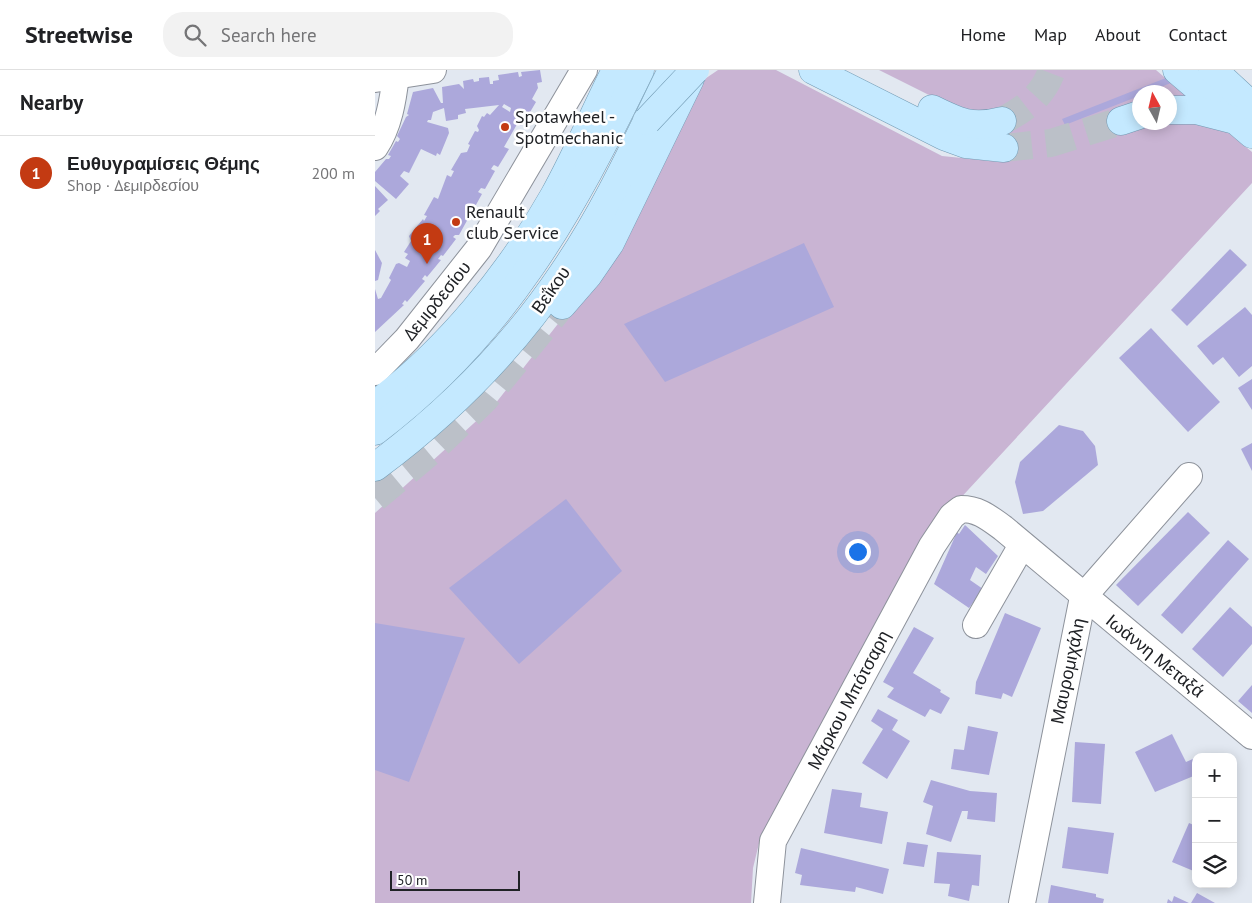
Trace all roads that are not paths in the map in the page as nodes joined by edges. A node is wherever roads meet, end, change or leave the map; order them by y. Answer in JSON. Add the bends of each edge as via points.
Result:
{"nodes":[{"id":1,"x":584,"y":70,"type":"edge"},
{"id":2,"x":616,"y":70,"type":"edge"},
{"id":3,"x":639,"y":70,"type":"edge"},
{"id":4,"x":672,"y":70,"type":"edge"},
{"id":5,"x":695,"y":70,"type":"edge"},
{"id":6,"x":813,"y":70,"type":"edge"},
{"id":7,"x":854,"y":70,"type":"edge"},
{"id":8,"x":1177,"y":70,"type":"edge"},
{"id":9,"x":1213,"y":70,"type":"edge"},
{"id":10,"x":408,"y":73,"type":"edge"},
{"id":11,"x":1177,"y":110,"type":"edge"},
{"id":12,"x":647,"y":121,"type":"junction"},
{"id":13,"x":1002,"y":121,"type":"tunnel mouth"},
{"id":14,"x":1247,"y":121,"type":"edge"},
{"id":15,"x":375,"y":147,"type":"edge"},
{"id":16,"x":1004,"y":148,"type":"tunnel mouth"},
{"id":17,"x":562,"y":305,"type":"tunnel mouth"},
{"id":18,"x":375,"y":372,"type":"edge"},
{"id":19,"x":375,"y":405,"type":"edge"},
{"id":20,"x":375,"y":431,"type":"edge"},
{"id":21,"x":375,"y":468,"type":"edge"},
{"id":22,"x":1189,"y":476,"type":"dead end"},
{"id":23,"x":961,"y":508,"type":"joint"},
{"id":24,"x":1022,"y":545,"type":"junction"},
{"id":25,"x":1083,"y":597,"type":"junction"},
{"id":26,"x":976,"y":626,"type":"dead end"},
{"id":27,"x":1252,"y":736,"type":"edge"},
{"id":28,"x":767,"y":903,"type":"edge"},
{"id":29,"x":1022,"y":903,"type":"edge"}],
"edges":[{"from":1,"to":18,"type":"street","name":"Δεμιρδεσίου","via":[[479,248],[407,339]]},
{"from":2,"to":19,"type":"main road","via":[[555,195],[495,286],[401,386]]},
{"from":3,"to":20,"type":"main road","name":"Βεΐκου","via":[[576,195],[511,297],[439,376]]},
{"from":4,"to":12,"type":"main road","name":"Βεΐκου","bridge":true},
{"from":5,"to":12,"type":"main road","bridge":true},
{"from":5,"to":17,"type":"main road","via":[[610,243]]},
{"from":6,"to":16,"type":"main road","via":[[944,136],[966,144]]},
{"from":7,"to":13,"type":"main road","via":[[956,121],[974,125]]},
{"from":8,"to":14,"type":"main road"},
{"from":9,"to":14,"type":"main road"},
{"from":10,"to":15,"type":"street"},
{"from":11,"to":14,"type":"main road","via":[[1207,111]]},
{"from":12,"to":21,"type":"main road","name":"Βεΐκου","via":[[590,231],[534,314],[457,399]]},
{"from":22,"to":25,"type":"street","name":"Μαυρομιχάλη"},
{"from":23,"to":24,"type":"street","name":"Ιωάννη Μεταξά","via":[[984,514]]},
{"from":23,"to":28,"type":"street","name":"Μάρκου Μπότσαρη","via":[[932,546],[773,841]]},
{"from":24,"to":25,"type":"street","name":"Ιωάννη Μεταξά"},
{"from":24,"to":26,"type":"street"},
{"from":25,"to":27,"type":"street","name":"Ιωάννη Μεταξά"},
{"from":25,"to":29,"type":"street","name":"Μαυρομιχάλη"}]}
